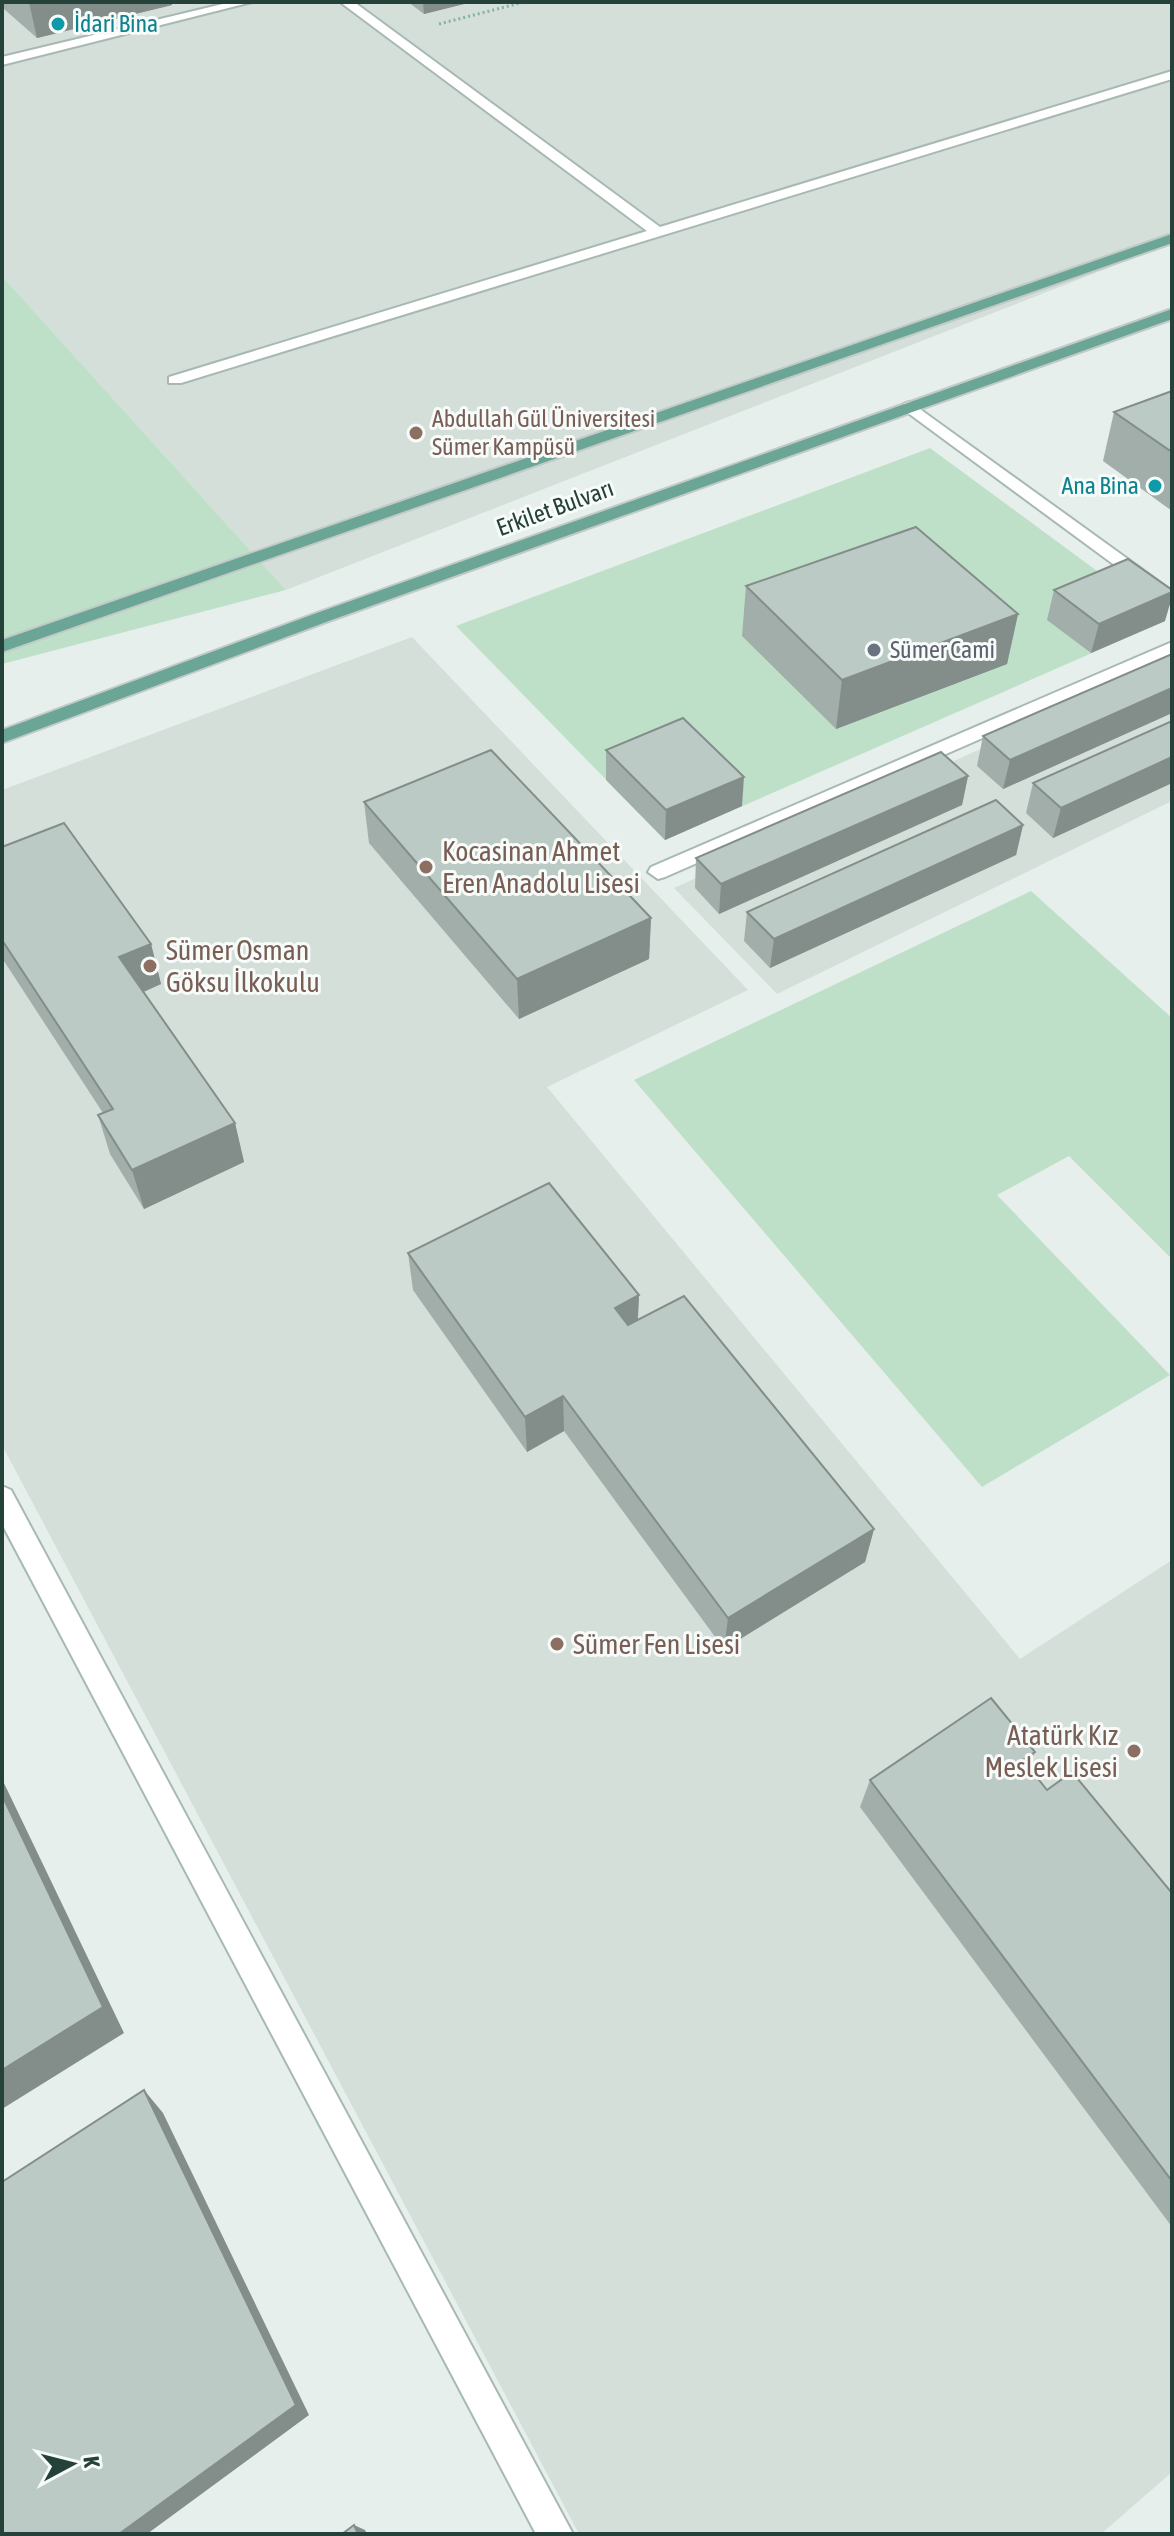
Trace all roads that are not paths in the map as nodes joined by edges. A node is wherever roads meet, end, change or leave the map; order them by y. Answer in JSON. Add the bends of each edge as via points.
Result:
{"nodes":[{"id":1,"x":246,"y":2,"type":"edge"},
{"id":2,"x":346,"y":2,"type":"edge"},
{"id":3,"x":2,"y":61,"type":"edge"},
{"id":4,"x":1172,"y":75,"type":"edge"},
{"id":5,"x":658,"y":232,"type":"junction"},
{"id":6,"x":1172,"y":238,"type":"edge"},
{"id":7,"x":1172,"y":314,"type":"edge"},
{"id":8,"x":175,"y":380,"type":"dead end"},
{"id":9,"x":910,"y":407,"type":"junction"},
{"id":10,"x":1172,"y":599,"type":"edge"},
{"id":11,"x":2,"y":646,"type":"edge"},
{"id":12,"x":1172,"y":648,"type":"edge"},
{"id":13,"x":2,"y":737,"type":"edge"},
{"id":14,"x":658,"y":872,"type":"dead end"},
{"id":15,"x":2,"y":1498,"type":"edge"},
{"id":16,"x":555,"y":2534,"type":"edge"}],
"edges":[{"from":1,"to":3,"type":"street"},
{"from":2,"to":5,"type":"street"},
{"from":4,"to":5,"type":"street"},
{"from":5,"to":8,"type":"street"},
{"from":6,"to":11,"type":"main road","name":"Erkilet Bulvarı"},
{"from":7,"to":9,"type":"main road","name":"Erkilet Bulvarı"},
{"from":9,"to":10,"type":"street"},
{"from":9,"to":13,"type":"main road","name":"Erkilet Bulvarı"},
{"from":12,"to":14,"type":"street"},
{"from":15,"to":16,"type":"street"}]}
